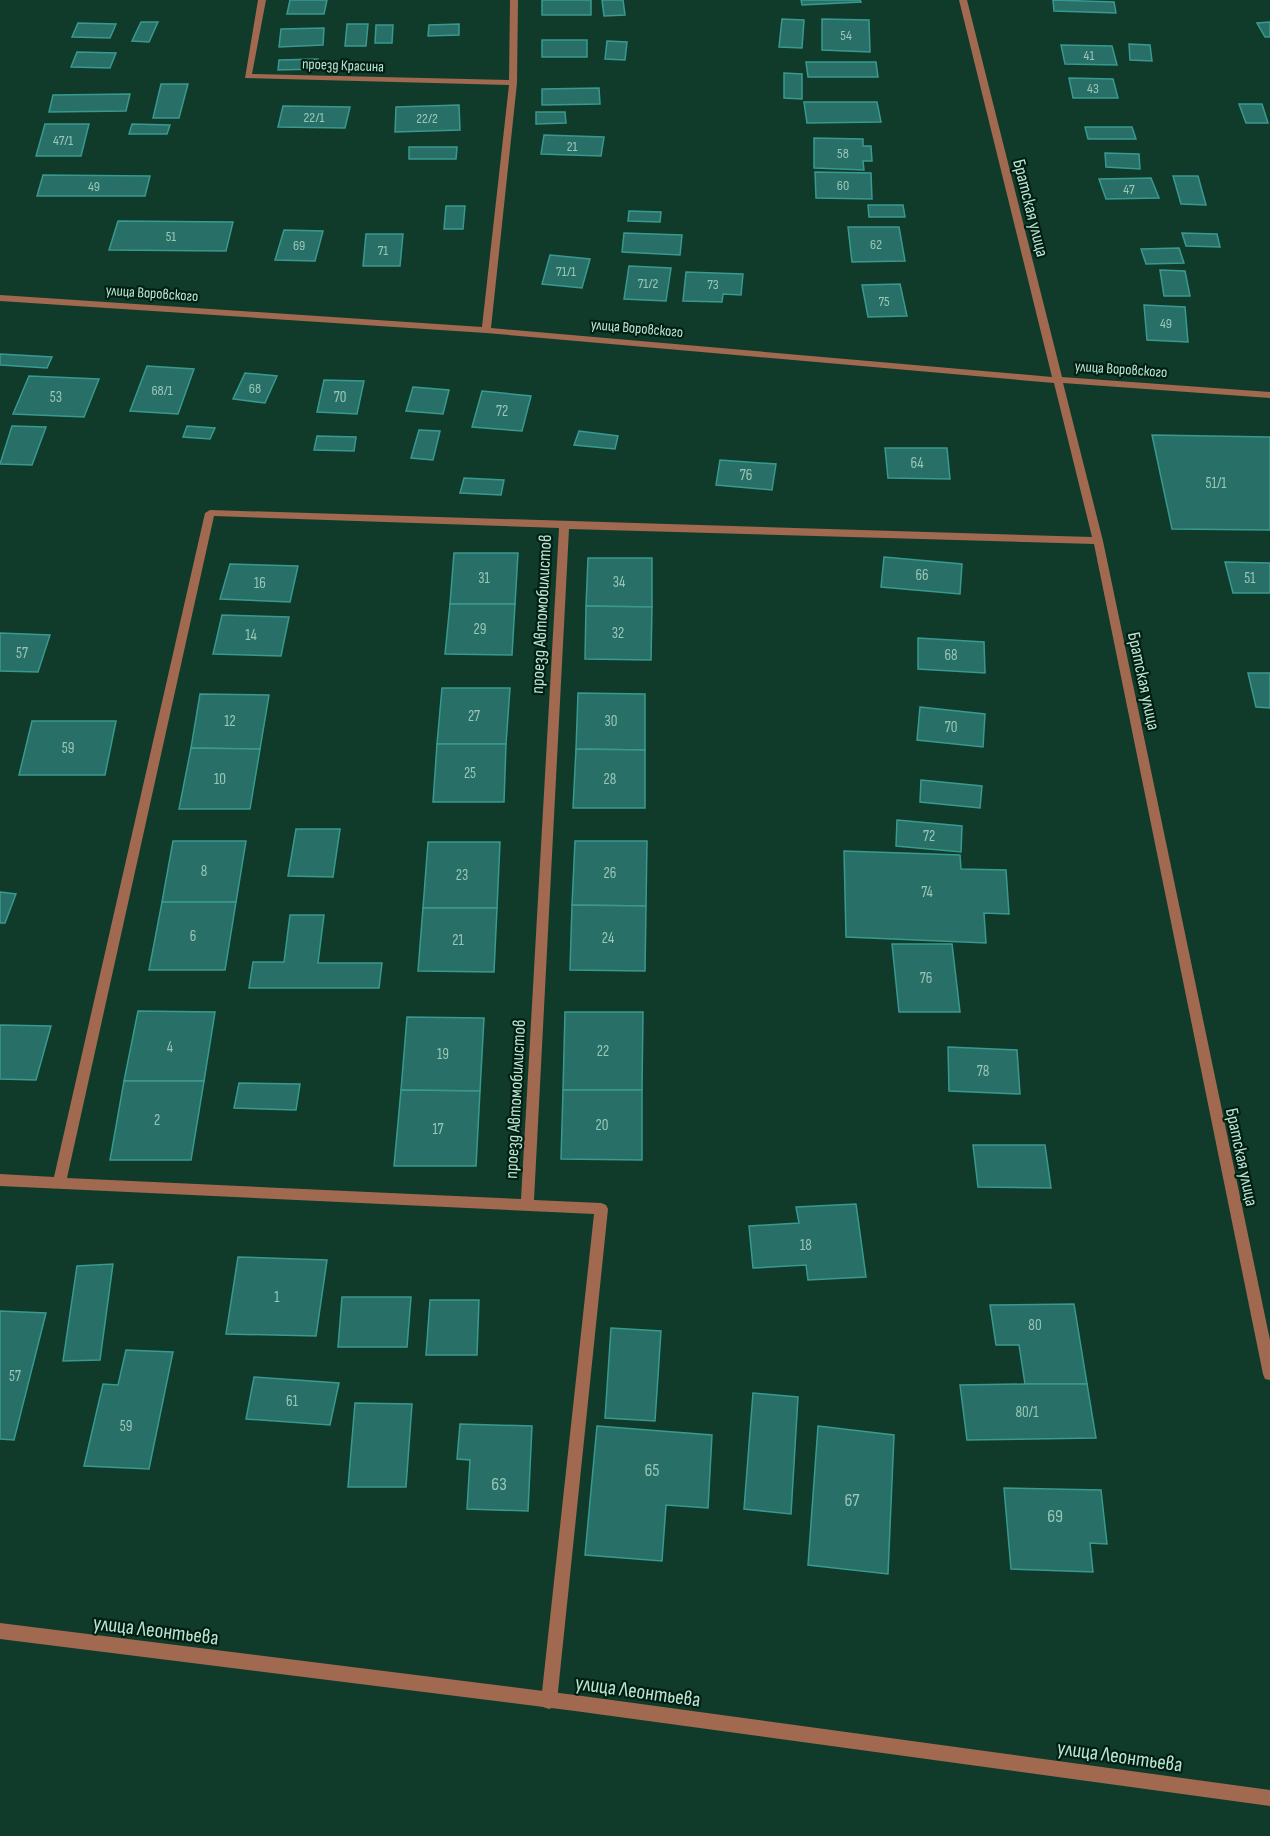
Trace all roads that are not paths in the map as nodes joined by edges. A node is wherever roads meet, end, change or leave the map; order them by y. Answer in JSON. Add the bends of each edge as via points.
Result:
{"nodes":[{"id":1,"x":262,"y":0,"type":"edge"},
{"id":2,"x":514,"y":0,"type":"edge"},
{"id":3,"x":963,"y":0,"type":"edge"},
{"id":4,"x":513,"y":83,"type":"junction"},
{"id":5,"x":0,"y":298,"type":"edge"},
{"id":6,"x":486,"y":330,"type":"junction"},
{"id":7,"x":1056,"y":380,"type":"junction"},
{"id":8,"x":1270,"y":395,"type":"edge"},
{"id":9,"x":564,"y":524,"type":"junction"},
{"id":10,"x":1098,"y":541,"type":"junction"},
{"id":11,"x":0,"y":1180,"type":"edge"},
{"id":12,"x":59,"y":1183,"type":"junction"},
{"id":13,"x":527,"y":1205,"type":"junction"},
{"id":14,"x":1270,"y":1374,"type":"edge"},
{"id":15,"x":0,"y":1631,"type":"edge"},
{"id":16,"x":549,"y":1701,"type":"junction"},
{"id":17,"x":1270,"y":1797,"type":"edge"}],
"edges":[{"from":1,"to":4,"type":"street","name":"проезд Красина","via":[[248,76]]},
{"from":2,"to":4,"type":"street"},
{"from":3,"to":7,"type":"street","name":"Братская улица"},
{"from":4,"to":6,"type":"street"},
{"from":5,"to":6,"type":"street","name":"улица Воровского"},
{"from":6,"to":7,"type":"street","name":"улица Воровского"},
{"from":7,"to":8,"type":"street","name":"улица Воровского"},
{"from":7,"to":10,"type":"street","name":"Братская улица"},
{"from":9,"to":10,"type":"street"},
{"from":9,"to":12,"type":"street","name":"проезд Автомобилистов","via":[[210,513]]},
{"from":9,"to":13,"type":"street","name":"проезд Автомобилистов"},
{"from":10,"to":14,"type":"street","name":"Братская улица"},
{"from":11,"to":12,"type":"street"},
{"from":12,"to":13,"type":"street","name":"проезд Автомобилистов"},
{"from":13,"to":16,"type":"street","via":[[601,1209]]},
{"from":15,"to":16,"type":"street","name":"улица Леонтьева"},
{"from":16,"to":17,"type":"street","name":"улица Леонтьева"}]}
